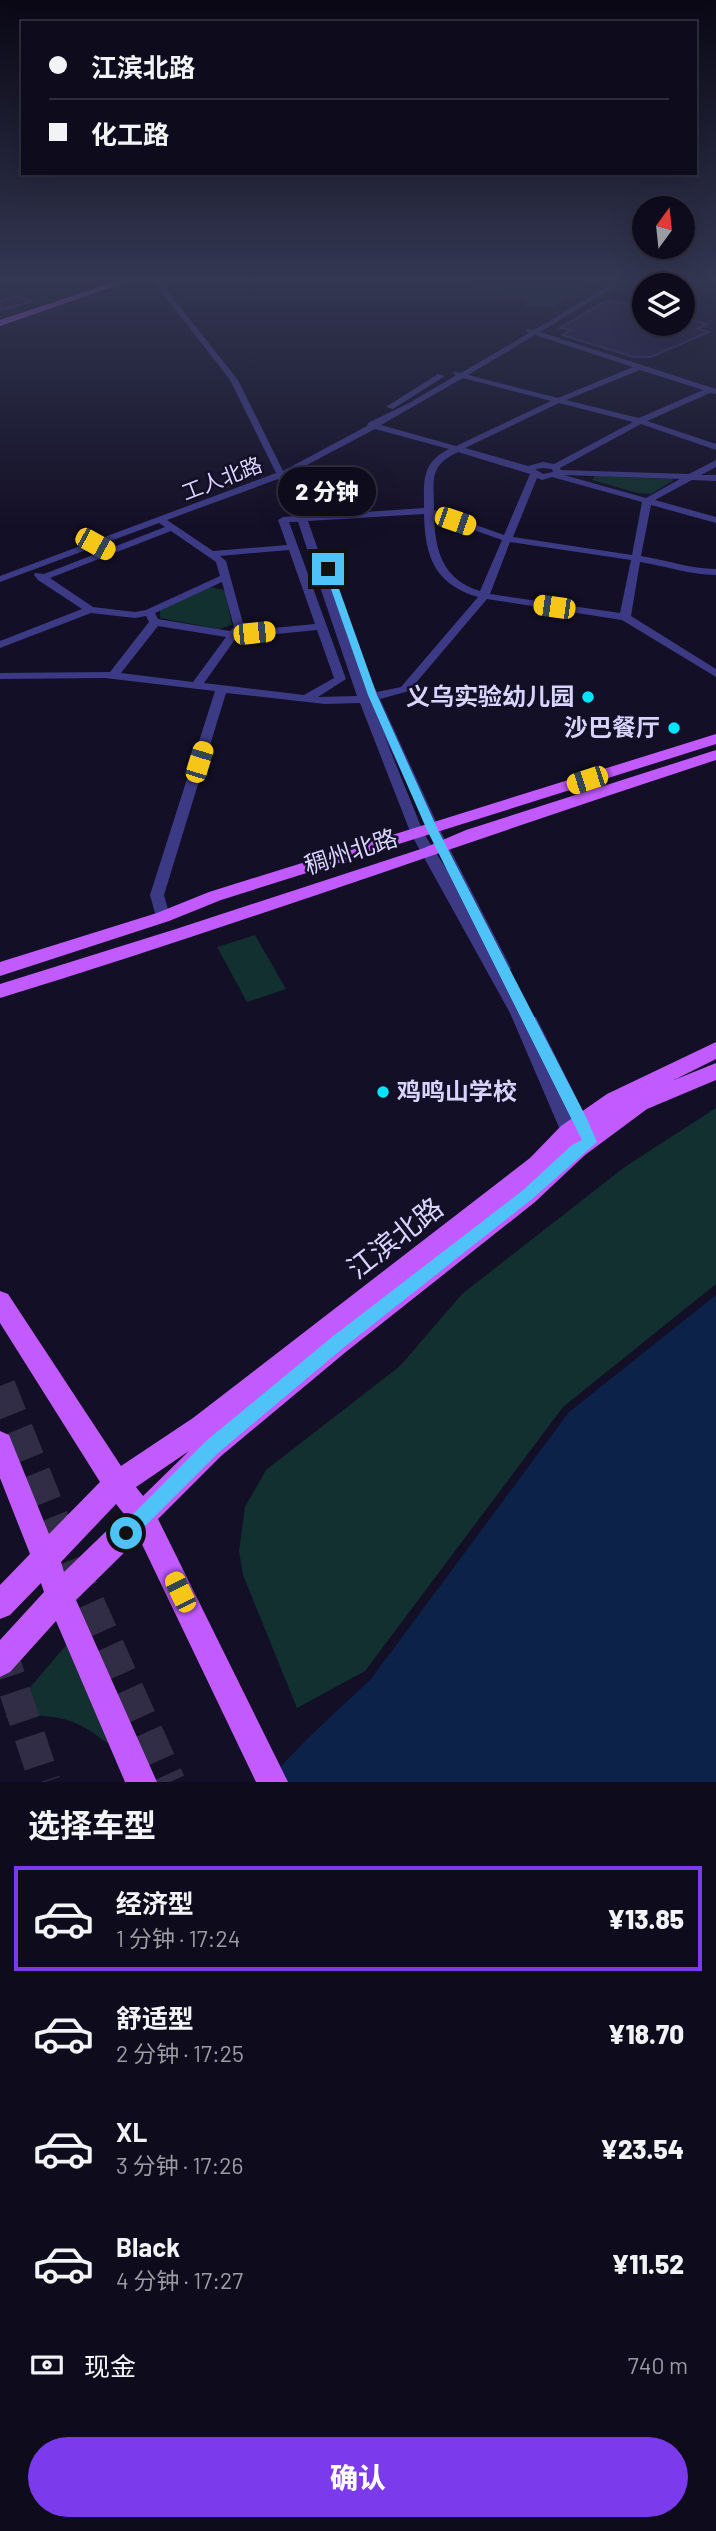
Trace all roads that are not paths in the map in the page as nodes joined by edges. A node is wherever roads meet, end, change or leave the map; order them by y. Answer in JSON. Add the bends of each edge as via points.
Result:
{"nodes":[{"id":1,"x":219,"y":361,"type":"edge"},
{"id":2,"x":227,"y":361,"type":"edge"},
{"id":3,"x":467,"y":361,"type":"edge"},
{"id":4,"x":484,"y":361,"type":"edge"},
{"id":5,"x":622,"y":361,"type":"edge"},
{"id":6,"x":640,"y":367,"type":"junction"},
{"id":7,"x":448,"y":372,"type":"junction"},
{"id":8,"x":461,"y":375,"type":"junction"},
{"id":9,"x":713,"y":391,"type":"edge"},
{"id":10,"x":561,"y":399,"type":"junction"},
{"id":11,"x":640,"y":421,"type":"junction"},
{"id":12,"x":363,"y":422,"type":"junction"},
{"id":13,"x":375,"y":426,"type":"junction"},
{"id":14,"x":716,"y":447,"type":"edge"},
{"id":15,"x":458,"y":449,"type":"junction"},
{"id":16,"x":716,"y":464,"type":"edge"},
{"id":17,"x":283,"y":471,"type":"junction"},
{"id":18,"x":532,"y":471,"type":"junction"},
{"id":19,"x":554,"y":473,"type":"junction"},
{"id":20,"x":691,"y":477,"type":"junction"},
{"id":21,"x":716,"y":478,"type":"edge"},
{"id":22,"x":529,"y":487,"type":"junction"},
{"id":23,"x":646,"y":501,"type":"junction"},
{"id":24,"x":429,"y":512,"type":"junction"},
{"id":25,"x":306,"y":519,"type":"junction"},
{"id":26,"x":716,"y":520,"type":"edge"},
{"id":27,"x":162,"y":521,"type":"junction"},
{"id":28,"x":171,"y":528,"type":"junction"},
{"id":29,"x":508,"y":539,"type":"junction"},
{"id":30,"x":95,"y":544,"type":"junction"},
{"id":31,"x":292,"y":547,"type":"junction"},
{"id":32,"x":109,"y":552,"type":"junction"},
{"id":33,"x":210,"y":554,"type":"junction"},
{"id":34,"x":636,"y":558,"type":"junction"},
{"id":35,"x":29,"y":569,"type":"junction"},
{"id":36,"x":0,"y":572,"type":"edge"},
{"id":37,"x":716,"y":572,"type":"edge"},
{"id":38,"x":225,"y":577,"type":"junction"},
{"id":39,"x":42,"y":578,"type":"junction"},
{"id":40,"x":0,"y":579,"type":"edge"},
{"id":41,"x":483,"y":597,"type":"junction"},
{"id":42,"x":90,"y":610,"type":"junction"},
{"id":43,"x":152,"y":617,"type":"junction"},
{"id":44,"x":625,"y":617,"type":"junction"},
{"id":45,"x":319,"y":627,"type":"junction"},
{"id":46,"x":233,"y":635,"type":"junction"},
{"id":47,"x":0,"y":644,"type":"edge"},
{"id":48,"x":716,"y":674,"type":"edge"},
{"id":49,"x":0,"y":676,"type":"edge"},
{"id":50,"x":113,"y":676,"type":"junction"},
{"id":51,"x":195,"y":687,"type":"junction"},
{"id":52,"x":221,"y":691,"type":"junction"},
{"id":53,"x":368,"y":697,"type":"junction"},
{"id":54,"x":305,"y":699,"type":"junction"},
{"id":55,"x":716,"y":739,"type":"edge"},
{"id":56,"x":716,"y":755,"type":"edge"},
{"id":57,"x":425,"y":832,"type":"junction"},
{"id":58,"x":436,"y":849,"type":"junction"},
{"id":59,"x":163,"y":917,"type":"junction"},
{"id":60,"x":0,"y":969,"type":"edge"},
{"id":61,"x":0,"y":991,"type":"edge"},
{"id":62,"x":716,"y":1050,"type":"edge"},
{"id":63,"x":716,"y":1071,"type":"edge"},
{"id":64,"x":580,"y":1136,"type":"junction"},
{"id":65,"x":0,"y":1302,"type":"edge"},
{"id":66,"x":0,"y":1444,"type":"edge"},
{"id":67,"x":117,"y":1484,"type":"junction"},
{"id":68,"x":142,"y":1517,"type":"junction"},
{"id":69,"x":44,"y":1558,"type":"junction"},
{"id":70,"x":61,"y":1597,"type":"junction"},
{"id":71,"x":0,"y":1605,"type":"edge"},
{"id":72,"x":0,"y":1662,"type":"edge"},
{"id":73,"x":269,"y":1774,"type":"edge"},
{"id":74,"x":141,"y":1782,"type":"edge"}],
"edges":[{"from":1,"to":17,"type":"street"},
{"from":2,"to":17,"type":"street","via":[[241,379]]},
{"from":3,"to":7,"type":"street","name":"工人北路"},
{"from":4,"to":8,"type":"street","name":"工人北路"},
{"from":5,"to":6,"type":"street"},
{"from":6,"to":9,"type":"street"},
{"from":6,"to":10,"type":"street"},
{"from":7,"to":8,"type":"street"},
{"from":7,"to":12,"type":"street","name":"工人北路"},
{"from":8,"to":10,"type":"street"},
{"from":8,"to":13,"type":"street","name":"工人北路"},
{"from":9,"to":11,"type":"street"},
{"from":10,"to":11,"type":"street"},
{"from":10,"to":15,"type":"street"},
{"from":11,"to":14,"type":"street"},
{"from":11,"to":19,"type":"street"},
{"from":12,"to":13,"type":"street"},
{"from":12,"to":17,"type":"street","name":"工人北路"},
{"from":13,"to":15,"type":"street"},
{"from":13,"to":17,"type":"street","name":"工人北路"},
{"from":15,"to":18,"type":"street"},
{"from":15,"to":24,"type":"street","via":[[432,465]]},
{"from":16,"to":20,"type":"street"},
{"from":17,"to":25,"type":"street"},
{"from":17,"to":27,"type":"street","name":"工人北路"},
{"from":17,"to":36,"type":"street","name":"工人北路"},
{"from":18,"to":19,"type":"street","via":[[539,465]]},
{"from":18,"to":22,"type":"street"},
{"from":19,"to":20,"type":"street"},
{"from":19,"to":22,"type":"street"},
{"from":19,"to":23,"type":"street"},
{"from":20,"to":21,"type":"street"},
{"from":20,"to":23,"type":"street"},
{"from":22,"to":29,"type":"street"},
{"from":23,"to":26,"type":"street"},
{"from":23,"to":34,"type":"street"},
{"from":24,"to":25,"type":"street"},
{"from":24,"to":29,"type":"street"},
{"from":24,"to":41,"type":"street","via":[[427,534],[433,559],[460,589]]},
{"from":25,"to":31,"type":"street","via":[[283,520]]},
{"from":25,"to":53,"type":"street"},
{"from":27,"to":28,"type":"street"},
{"from":27,"to":30,"type":"street","name":"工人北路"},
{"from":28,"to":32,"type":"street"},
{"from":28,"to":33,"type":"street"},
{"from":29,"to":34,"type":"street"},
{"from":29,"to":41,"type":"street"},
{"from":30,"to":32,"type":"street"},
{"from":30,"to":35,"type":"street","name":"工人北路"},
{"from":31,"to":33,"type":"street"},
{"from":31,"to":45,"type":"street"},
{"from":32,"to":39,"type":"street"},
{"from":33,"to":38,"type":"street","via":[[221,561]]},
{"from":34,"to":37,"type":"street","via":[[695,572]]},
{"from":34,"to":44,"type":"street"},
{"from":35,"to":39,"type":"street"},
{"from":35,"to":40,"type":"street","name":"工人北路"},
{"from":38,"to":43,"type":"street"},
{"from":38,"to":46,"type":"street","via":[[239,627]]},
{"from":39,"to":42,"type":"street"},
{"from":41,"to":44,"type":"street"},
{"from":41,"to":53,"type":"street","via":[[405,689]]},
{"from":42,"to":43,"type":"street"},
{"from":42,"to":47,"type":"street"},
{"from":43,"to":46,"type":"street"},
{"from":43,"to":50,"type":"street"},
{"from":44,"to":48,"type":"street"},
{"from":45,"to":46,"type":"street"},
{"from":45,"to":54,"type":"street","via":[[340,680]]},
{"from":46,"to":51,"type":"street"},
{"from":49,"to":50,"type":"street"},
{"from":50,"to":51,"type":"street"},
{"from":51,"to":52,"type":"street"},
{"from":52,"to":54,"type":"street"},
{"from":52,"to":59,"type":"street","via":[[157,895]]},
{"from":53,"to":54,"type":"street"},
{"from":53,"to":57,"type":"street"},
{"from":55,"to":57,"type":"main road","name":"稠州北路"},
{"from":56,"to":58,"type":"main road","name":"稠州北路"},
{"from":57,"to":58,"type":"street"},
{"from":57,"to":59,"type":"main road","name":"稠州北路","via":[[215,896]]},
{"from":58,"to":61,"type":"main road","name":"稠州北路"},
{"from":58,"to":64,"type":"street"},
{"from":59,"to":60,"type":"main road","name":"稠州北路"},
{"from":62,"to":64,"type":"main road","name":"江滨北路","via":[[614,1100]]},
{"from":63,"to":64,"type":"main road","name":"江滨北路","via":[[640,1103]]},
{"from":64,"to":67,"type":"main road","name":"江滨北路","via":[[202,1427]]},
{"from":64,"to":68,"type":"main road","name":"江滨北路","via":[[527,1195],[212,1447]]},
{"from":65,"to":67,"type":"main road"},
{"from":66,"to":69,"type":"main road"},
{"from":67,"to":68,"type":"main road"},
{"from":67,"to":69,"type":"main road","name":"江滨北路"},
{"from":68,"to":70,"type":"main road","name":"江滨北路"},
{"from":68,"to":73,"type":"main road"},
{"from":69,"to":70,"type":"main road"},
{"from":69,"to":71,"type":"main road","name":"江滨北路"},
{"from":70,"to":72,"type":"main road","name":"江滨北路"},
{"from":70,"to":74,"type":"main road"}]}
